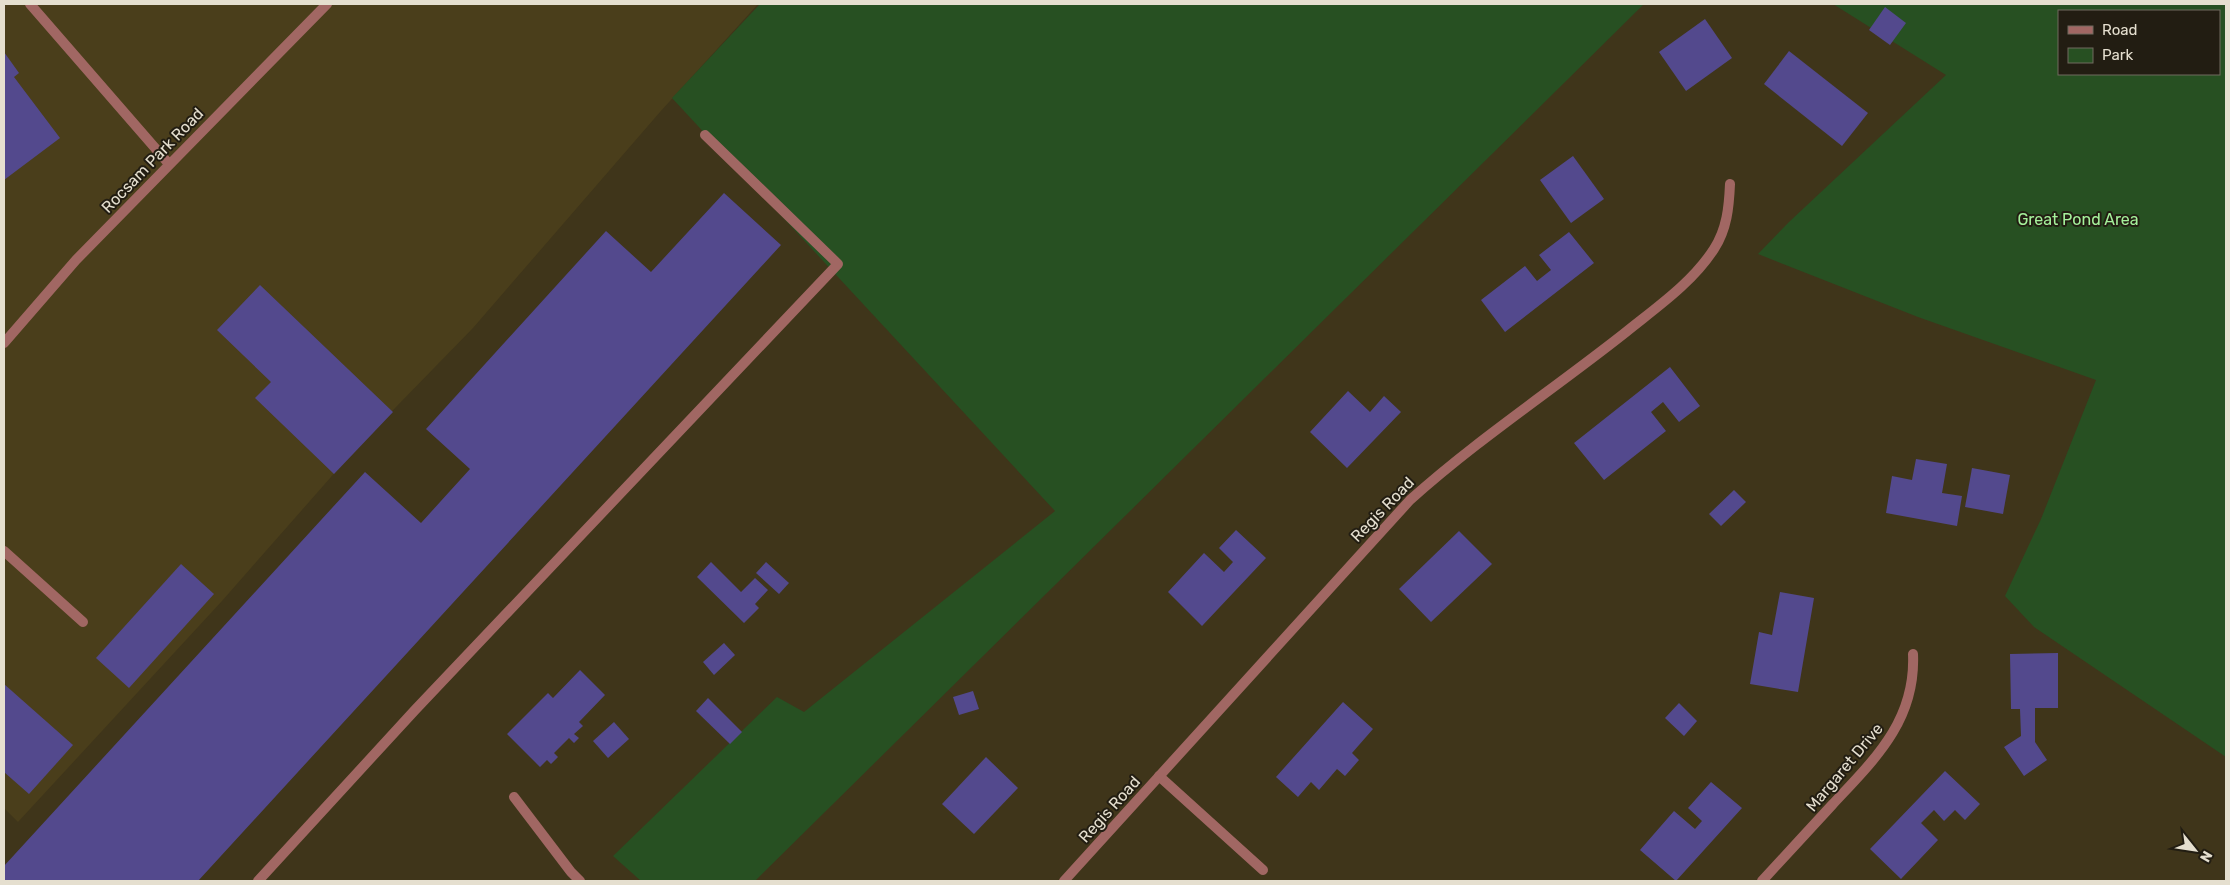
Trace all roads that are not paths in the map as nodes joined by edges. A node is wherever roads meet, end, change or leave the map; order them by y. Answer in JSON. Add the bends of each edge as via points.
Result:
{"nodes":[{"id":1,"x":30,"y":4,"type":"edge"},
{"id":2,"x":327,"y":4,"type":"edge"},
{"id":3,"x":705,"y":135,"type":"dead end"},
{"id":4,"x":169,"y":164,"type":"junction"},
{"id":5,"x":1730,"y":184,"type":"dead end"},
{"id":6,"x":4,"y":343,"type":"edge"},
{"id":7,"x":4,"y":550,"type":"edge"},
{"id":8,"x":83,"y":622,"type":"dead end"},
{"id":9,"x":1913,"y":654,"type":"dead end"},
{"id":10,"x":1159,"y":776,"type":"junction"},
{"id":11,"x":514,"y":797,"type":"dead end"},
{"id":12,"x":1263,"y":870,"type":"dead end"},
{"id":13,"x":258,"y":881,"type":"edge"},
{"id":14,"x":580,"y":881,"type":"edge"},
{"id":15,"x":1064,"y":881,"type":"edge"},
{"id":16,"x":1762,"y":881,"type":"edge"}],
"edges":[{"from":1,"to":4,"type":"street"},
{"from":2,"to":4,"type":"street","name":"Rocsam Park Road"},
{"from":3,"to":13,"type":"street","via":[[838,264],[415,710]]},
{"from":4,"to":6,"type":"street","name":"Rocsam Park Road","via":[[76,260]]},
{"from":5,"to":10,"type":"street","name":"Regis Road","via":[[1725,228],[1715,248],[1695,273],[1580,368],[1453,462],[1410,500]]},
{"from":7,"to":8,"type":"street"},
{"from":9,"to":16,"type":"street","name":"Margaret Drive","via":[[1914,675],[1910,695],[1894,732],[1869,766]]},
{"from":10,"to":12,"type":"street"},
{"from":10,"to":15,"type":"street","name":"Regis Road"},
{"from":11,"to":14,"type":"street"}]}
